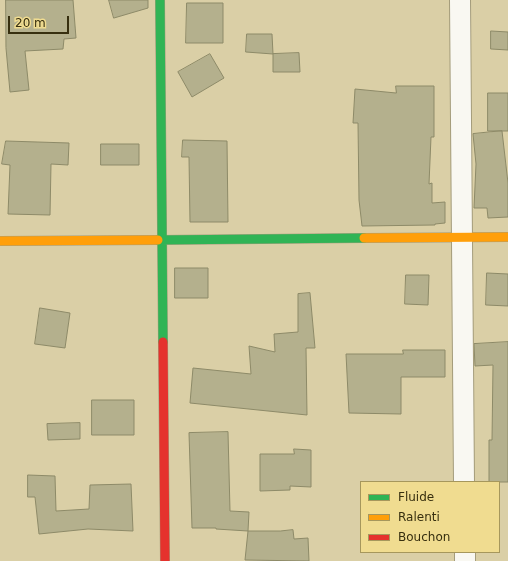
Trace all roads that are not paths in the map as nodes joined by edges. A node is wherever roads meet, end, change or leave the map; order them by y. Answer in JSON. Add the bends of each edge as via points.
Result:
{"nodes":[{"id":1,"x":160,"y":0,"type":"edge"},
{"id":2,"x":460,"y":0,"type":"edge"},
{"id":3,"x":462,"y":237,"type":"junction"},
{"id":4,"x":508,"y":237,"type":"edge"},
{"id":5,"x":162,"y":240,"type":"junction"},
{"id":6,"x":0,"y":241,"type":"edge"},
{"id":7,"x":464,"y":481,"type":"edge"},
{"id":8,"x":165,"y":561,"type":"edge"}],
"edges":[{"from":1,"to":5,"type":"street"},
{"from":2,"to":3,"type":"street"},
{"from":3,"to":4,"type":"street"},
{"from":3,"to":5,"type":"street"},
{"from":3,"to":7,"type":"street"},
{"from":5,"to":6,"type":"street"},
{"from":5,"to":8,"type":"street"}]}
